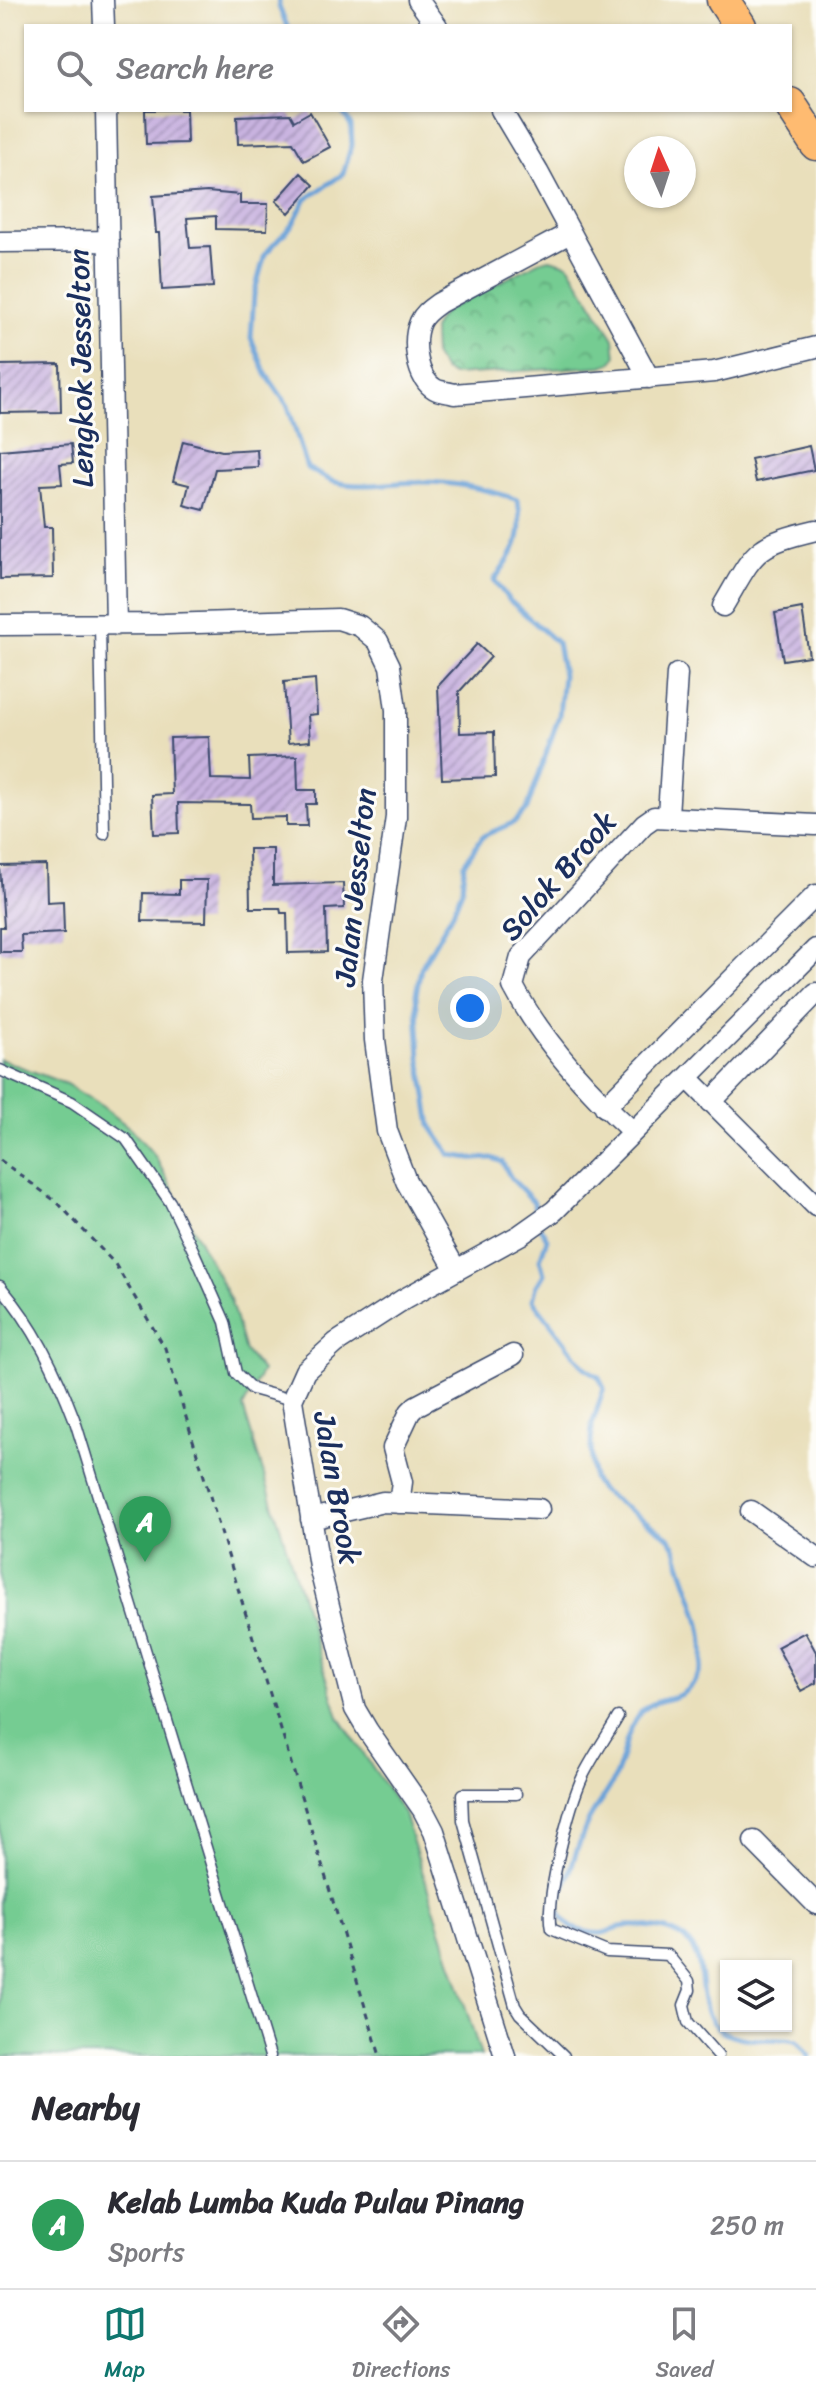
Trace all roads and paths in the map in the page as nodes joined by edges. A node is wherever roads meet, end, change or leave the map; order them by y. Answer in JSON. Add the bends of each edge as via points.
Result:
{"nodes":[{"id":1,"x":103,"y":0,"type":"edge"},
{"id":2,"x":418,"y":0,"type":"edge"},
{"id":3,"x":723,"y":0,"type":"edge"},
{"id":4,"x":104,"y":24,"type":"edge"},
{"id":5,"x":436,"y":24,"type":"edge"},
{"id":6,"x":739,"y":24,"type":"edge"},
{"id":7,"x":792,"y":107,"type":"edge"},
{"id":8,"x":106,"y":112,"type":"edge"},
{"id":9,"x":502,"y":112,"type":"edge"},
{"id":10,"x":816,"y":144,"type":"edge"},
{"id":11,"x":570,"y":233,"type":"junction"},
{"id":12,"x":109,"y":241,"type":"junction"},
{"id":13,"x":0,"y":242,"type":"edge"},
{"id":14,"x":816,"y":347,"type":"edge"},
{"id":15,"x":649,"y":378,"type":"junction"},
{"id":16,"x":816,"y":530,"type":"edge"},
{"id":17,"x":723,"y":606,"type":"dead end"},
{"id":18,"x":0,"y":625,"type":"edge"},
{"id":19,"x":108,"y":625,"type":"junction"},
{"id":20,"x":677,"y":674,"type":"dead end"},
{"id":21,"x":668,"y":815,"type":"junction"},
{"id":22,"x":816,"y":825,"type":"edge"},
{"id":23,"x":104,"y":834,"type":"dead end"},
{"id":24,"x":816,"y":895,"type":"edge"},
{"id":25,"x":816,"y":949,"type":"edge"},
{"id":26,"x":816,"y":993,"type":"edge"},
{"id":27,"x":0,"y":1070,"type":"edge"},
{"id":28,"x":689,"y":1079,"type":"junction"},
{"id":29,"x":711,"y":1102,"type":"junction"},
{"id":30,"x":605,"y":1107,"type":"junction"},
{"id":31,"x":633,"y":1132,"type":"junction"},
{"id":32,"x":0,"y":1160,"type":"edge"},
{"id":33,"x":816,"y":1206,"type":"edge"},
{"id":34,"x":456,"y":1270,"type":"junction"},
{"id":35,"x":0,"y":1286,"type":"edge"},
{"id":36,"x":513,"y":1355,"type":"dead end"},
{"id":37,"x":292,"y":1400,"type":"junction"},
{"id":38,"x":399,"y":1503,"type":"junction"},
{"id":39,"x":539,"y":1509,"type":"dead end"},
{"id":40,"x":751,"y":1511,"type":"dead end"},
{"id":41,"x":311,"y":1519,"type":"junction"},
{"id":42,"x":816,"y":1557,"type":"edge"},
{"id":43,"x":618,"y":1717,"type":"dead end"},
{"id":44,"x":516,"y":1794,"type":"dead end"},
{"id":45,"x":754,"y":1841,"type":"dead end"},
{"id":46,"x":816,"y":1904,"type":"edge"},
{"id":47,"x":562,"y":2054,"type":"edge"},
{"id":48,"x":270,"y":2056,"type":"edge"},
{"id":49,"x":380,"y":2056,"type":"edge"},
{"id":50,"x":505,"y":2056,"type":"edge"},
{"id":51,"x":547,"y":2056,"type":"edge"},
{"id":52,"x":718,"y":2056,"type":"edge"}],
"edges":[{"from":1,"to":4,"type":"street"},
{"from":2,"to":5,"type":"street"},
{"from":3,"to":6,"type":"main road"},
{"from":7,"to":10,"type":"main road"},
{"from":8,"to":12,"type":"street","name":"Lengkok Jesselton"},
{"from":9,"to":11,"type":"street"},
{"from":11,"to":15,"type":"street"},
{"from":11,"to":15,"type":"street","via":[[425,313],[417,340],[422,375],[434,389],[454,394]]},
{"from":12,"to":13,"type":"street"},
{"from":12,"to":19,"type":"street","name":"Lengkok Jesselton"},
{"from":14,"to":15,"type":"street","via":[[714,372]]},
{"from":16,"to":17,"type":"street","via":[[759,549]]},
{"from":18,"to":19,"type":"street","name":"Jalan Jesselton"},
{"from":19,"to":23,"type":"lane"},
{"from":19,"to":34,"type":"street","name":"Jalan Jesselton","via":[[338,619],[360,626],[378,641],[390,666],[396,710],[396,817],[373,980],[375,1040],[387,1131],[406,1181]]},
{"from":20,"to":21,"type":"street"},
{"from":21,"to":22,"type":"street"},
{"from":21,"to":30,"type":"street","name":"Solok Brook","via":[[644,824],[521,957],[513,986],[539,1030]]},
{"from":24,"to":30,"type":"street"},
{"from":25,"to":28,"type":"street","name":"Jalan Brook"},
{"from":26,"to":29,"type":"street"},
{"from":27,"to":37,"type":"lane","via":[[72,1102],[126,1139],[170,1202],[193,1250],[225,1322],[236,1373],[252,1389]]},
{"from":28,"to":29,"type":"street"},
{"from":28,"to":31,"type":"street","name":"Jalan Brook"},
{"from":29,"to":33,"type":"street"},
{"from":30,"to":31,"type":"street","name":"Solok Brook"},
{"from":31,"to":34,"type":"street","name":"Jalan Brook","via":[[554,1211]]},
{"from":32,"to":49,"type":"path","via":[[58,1203],[115,1264],[165,1348]]},
{"from":34,"to":37,"type":"street","name":"Jalan Brook","via":[[336,1343],[305,1371]]},
{"from":35,"to":48,"type":"lane","via":[[57,1373],[75,1421]]},
{"from":36,"to":38,"type":"street","via":[[410,1412],[393,1448],[402,1482]]},
{"from":37,"to":41,"type":"street","name":"Jalan Brook"},
{"from":38,"to":39,"type":"street"},
{"from":38,"to":41,"type":"street","via":[[358,1506]]},
{"from":40,"to":42,"type":"street"},
{"from":41,"to":50,"type":"street","name":"Jalan Brook","via":[[355,1709],[434,1831]]},
{"from":43,"to":52,"type":"lane","via":[[582,1779],[557,1864],[548,1909],[551,1929],[607,1952],[668,1955],[689,1981],[684,2005],[688,2022]]},
{"from":44,"to":47,"type":"lane","via":[[462,1794],[463,1820],[515,2006]]},
{"from":45,"to":46,"type":"street"},
{"from":47,"to":51,"type":"lane"}]}
